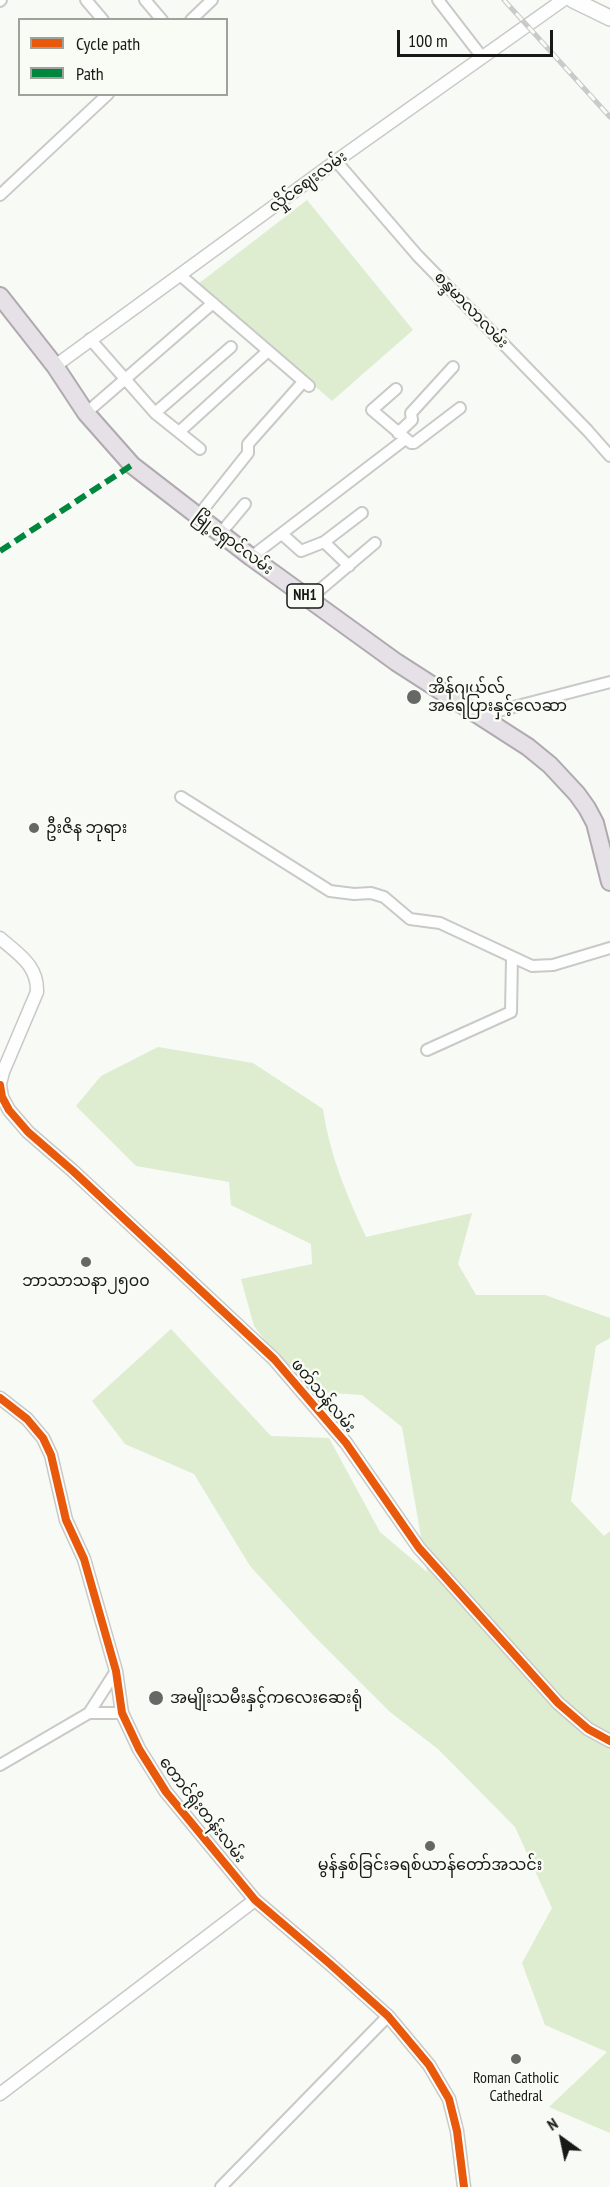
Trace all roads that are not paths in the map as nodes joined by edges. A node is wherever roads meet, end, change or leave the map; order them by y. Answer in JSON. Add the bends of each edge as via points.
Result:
{"nodes":[{"id":1,"x":86,"y":0,"type":"edge"},
{"id":2,"x":145,"y":0,"type":"edge"},
{"id":3,"x":212,"y":0,"type":"edge"},
{"id":4,"x":438,"y":0,"type":"edge"},
{"id":5,"x":563,"y":0,"type":"edge"},
{"id":6,"x":573,"y":0,"type":"edge"},
{"id":7,"x":102,"y":18,"type":"edge"},
{"id":8,"x":160,"y":18,"type":"edge"},
{"id":9,"x":193,"y":18,"type":"edge"},
{"id":10,"x":610,"y":18,"type":"edge"},
{"id":11,"x":482,"y":57,"type":"junction"},
{"id":12,"x":106,"y":96,"type":"edge"},
{"id":13,"x":336,"y":161,"type":"junction"},
{"id":14,"x":0,"y":195,"type":"edge"},
{"id":15,"x":180,"y":274,"type":"junction"},
{"id":16,"x":0,"y":296,"type":"edge"},
{"id":17,"x":213,"y":303,"type":"junction"},
{"id":18,"x":90,"y":339,"type":"junction"},
{"id":19,"x":231,"y":347,"type":"dead end"},
{"id":20,"x":268,"y":351,"type":"junction"},
{"id":21,"x":55,"y":366,"type":"junction"},
{"id":22,"x":453,"y":367,"type":"dead end"},
{"id":23,"x":123,"y":379,"type":"junction"},
{"id":24,"x":396,"y":389,"type":"dead end"},
{"id":25,"x":460,"y":408,"type":"dead end"},
{"id":26,"x":86,"y":413,"type":"junction"},
{"id":27,"x":155,"y":413,"type":"junction"},
{"id":28,"x":179,"y":432,"type":"junction"},
{"id":29,"x":401,"y":437,"type":"junction"},
{"id":30,"x":200,"y":449,"type":"dead end"},
{"id":31,"x":610,"y":456,"type":"edge"},
{"id":32,"x":245,"y":504,"type":"dead end"},
{"id":33,"x":362,"y":513,"type":"dead end"},
{"id":34,"x":198,"y":516,"type":"junction"},
{"id":35,"x":220,"y":534,"type":"junction"},
{"id":36,"x":283,"y":535,"type":"junction"},
{"id":37,"x":324,"y":542,"type":"junction"},
{"id":38,"x":375,"y":543,"type":"dead end"},
{"id":39,"x":251,"y":557,"type":"junction"},
{"id":40,"x":349,"y":566,"type":"junction"},
{"id":41,"x":309,"y":599,"type":"junction"},
{"id":42,"x":610,"y":682,"type":"edge"},
{"id":43,"x":479,"y":716,"type":"junction"},
{"id":44,"x":181,"y":797,"type":"dead end"},
{"id":45,"x":607,"y":855,"type":"edge"},
{"id":46,"x":610,"y":882,"type":"edge"},
{"id":47,"x":0,"y":938,"type":"edge"},
{"id":48,"x":610,"y":948,"type":"edge"},
{"id":49,"x":512,"y":958,"type":"junction"},
{"id":50,"x":427,"y":1050,"type":"dead end"},
{"id":51,"x":0,"y":1085,"type":"edge"},
{"id":52,"x":0,"y":1398,"type":"edge"},
{"id":53,"x":116,"y":1671,"type":"junction"},
{"id":54,"x":88,"y":1713,"type":"junction"},
{"id":55,"x":122,"y":1713,"type":"junction"},
{"id":56,"x":610,"y":1741,"type":"edge"},
{"id":57,"x":0,"y":1765,"type":"edge"},
{"id":58,"x":255,"y":1900,"type":"junction"},
{"id":59,"x":388,"y":2016,"type":"junction"},
{"id":60,"x":0,"y":2094,"type":"edge"},
{"id":61,"x":221,"y":2187,"type":"edge"},
{"id":62,"x":464,"y":2187,"type":"edge"}],
"edges":[{"from":1,"to":7,"type":"street"},
{"from":2,"to":8,"type":"street"},
{"from":3,"to":9,"type":"street"},
{"from":4,"to":11,"type":"street"},
{"from":5,"to":11,"type":"street","name":"လှိုင်ဈေးလမ်း"},
{"from":6,"to":10,"type":"main road"},
{"from":11,"to":13,"type":"street","name":"လှိုင်ဈေးလမ်း"},
{"from":12,"to":14,"type":"street"},
{"from":13,"to":15,"type":"street","name":"လှိုင်ဈေးလမ်း"},
{"from":13,"to":31,"type":"street","name":"စန္ဒမာလာလမ်း","via":[[417,255]]},
{"from":15,"to":17,"type":"street"},
{"from":15,"to":18,"type":"street","name":"လှိုင်ဈေးလမ်း"},
{"from":16,"to":21,"type":"highway","name":"မြို့ရှောင်လမ်း","number":"NH1"},
{"from":17,"to":20,"type":"street"},
{"from":17,"to":23,"type":"street"},
{"from":18,"to":21,"type":"street","name":"လှိုင်ဈေးလမ်း"},
{"from":18,"to":23,"type":"street"},
{"from":19,"to":27,"type":"street"},
{"from":20,"to":28,"type":"street"},
{"from":20,"to":34,"type":"street","via":[[306,384],[248,444],[248,453]]},
{"from":21,"to":26,"type":"highway","name":"မြို့ရှောင်လမ်း","number":"NH1"},
{"from":22,"to":29,"type":"street","via":[[411,413],[412,420]]},
{"from":23,"to":26,"type":"street"},
{"from":23,"to":27,"type":"street"},
{"from":24,"to":29,"type":"street","via":[[372,410]]},
{"from":25,"to":29,"type":"street","via":[[414,442]]},
{"from":26,"to":34,"type":"highway","name":"မြို့ရှောင်လမ်း","number":"NH1","via":[[132,465]]},
{"from":27,"to":28,"type":"street"},
{"from":28,"to":30,"type":"street"},
{"from":29,"to":36,"type":"street"},
{"from":32,"to":35,"type":"street"},
{"from":33,"to":37,"type":"street"},
{"from":34,"to":35,"type":"highway","name":"မြို့ရှောင်လမ်း","number":"NH1"},
{"from":35,"to":39,"type":"highway","name":"မြို့ရှောင်လမ်း","number":"NH1"},
{"from":36,"to":37,"type":"street","via":[[301,551]]},
{"from":36,"to":39,"type":"street"},
{"from":37,"to":40,"type":"street"},
{"from":38,"to":40,"type":"street"},
{"from":39,"to":41,"type":"highway","name":"မြို့ရှောင်လမ်း","number":"NH1"},
{"from":40,"to":41,"type":"street"},
{"from":41,"to":43,"type":"highway","name":"မြို့ရှောင်လမ်း","number":"NH1"},
{"from":42,"to":43,"type":"street"},
{"from":43,"to":45,"type":"highway","name":"မြို့ရှောင်လမ်း","number":"NH1","via":[[528,747],[577,794],[595,823]]},
{"from":44,"to":49,"type":"street","via":[[330,891],[384,897],[410,919],[440,923]]},
{"from":45,"to":46,"type":"highway","name":"မြို့ရှောင်လမ်း","number":"NH1"},
{"from":47,"to":51,"type":"street","name":"ဖတ်သန်လမ်း","via":[[32,967],[38,979],[37,992]]},
{"from":48,"to":49,"type":"street","via":[[553,965],[532,966]]},
{"from":49,"to":50,"type":"street","via":[[511,1012]]},
{"from":51,"to":56,"type":"street","name":"ဖတ်သန်လမ်း","via":[[9,1110],[28,1132],[274,1359],[346,1443],[419,1548],[558,1703],[588,1729]]},
{"from":52,"to":53,"type":"street","name":"တောင်ရိုးတန်းလမ်း","via":[[38,1431],[51,1455],[66,1520],[84,1559]]},
{"from":53,"to":54,"type":"street"},
{"from":53,"to":55,"type":"street","name":"တောင်ရိုးတန်းလမ်း"},
{"from":54,"to":55,"type":"street"},
{"from":54,"to":57,"type":"street"},
{"from":55,"to":58,"type":"street","name":"တောင်ရိုးတန်းလမ်း","via":[[166,1792]]},
{"from":58,"to":59,"type":"street","name":"တောင်ရိုးတန်းလမ်း"},
{"from":58,"to":60,"type":"street"},
{"from":59,"to":61,"type":"street"},
{"from":59,"to":62,"type":"street","name":"တောင်ရိုးတန်းလမ်း","via":[[429,2065],[449,2099]]}]}
